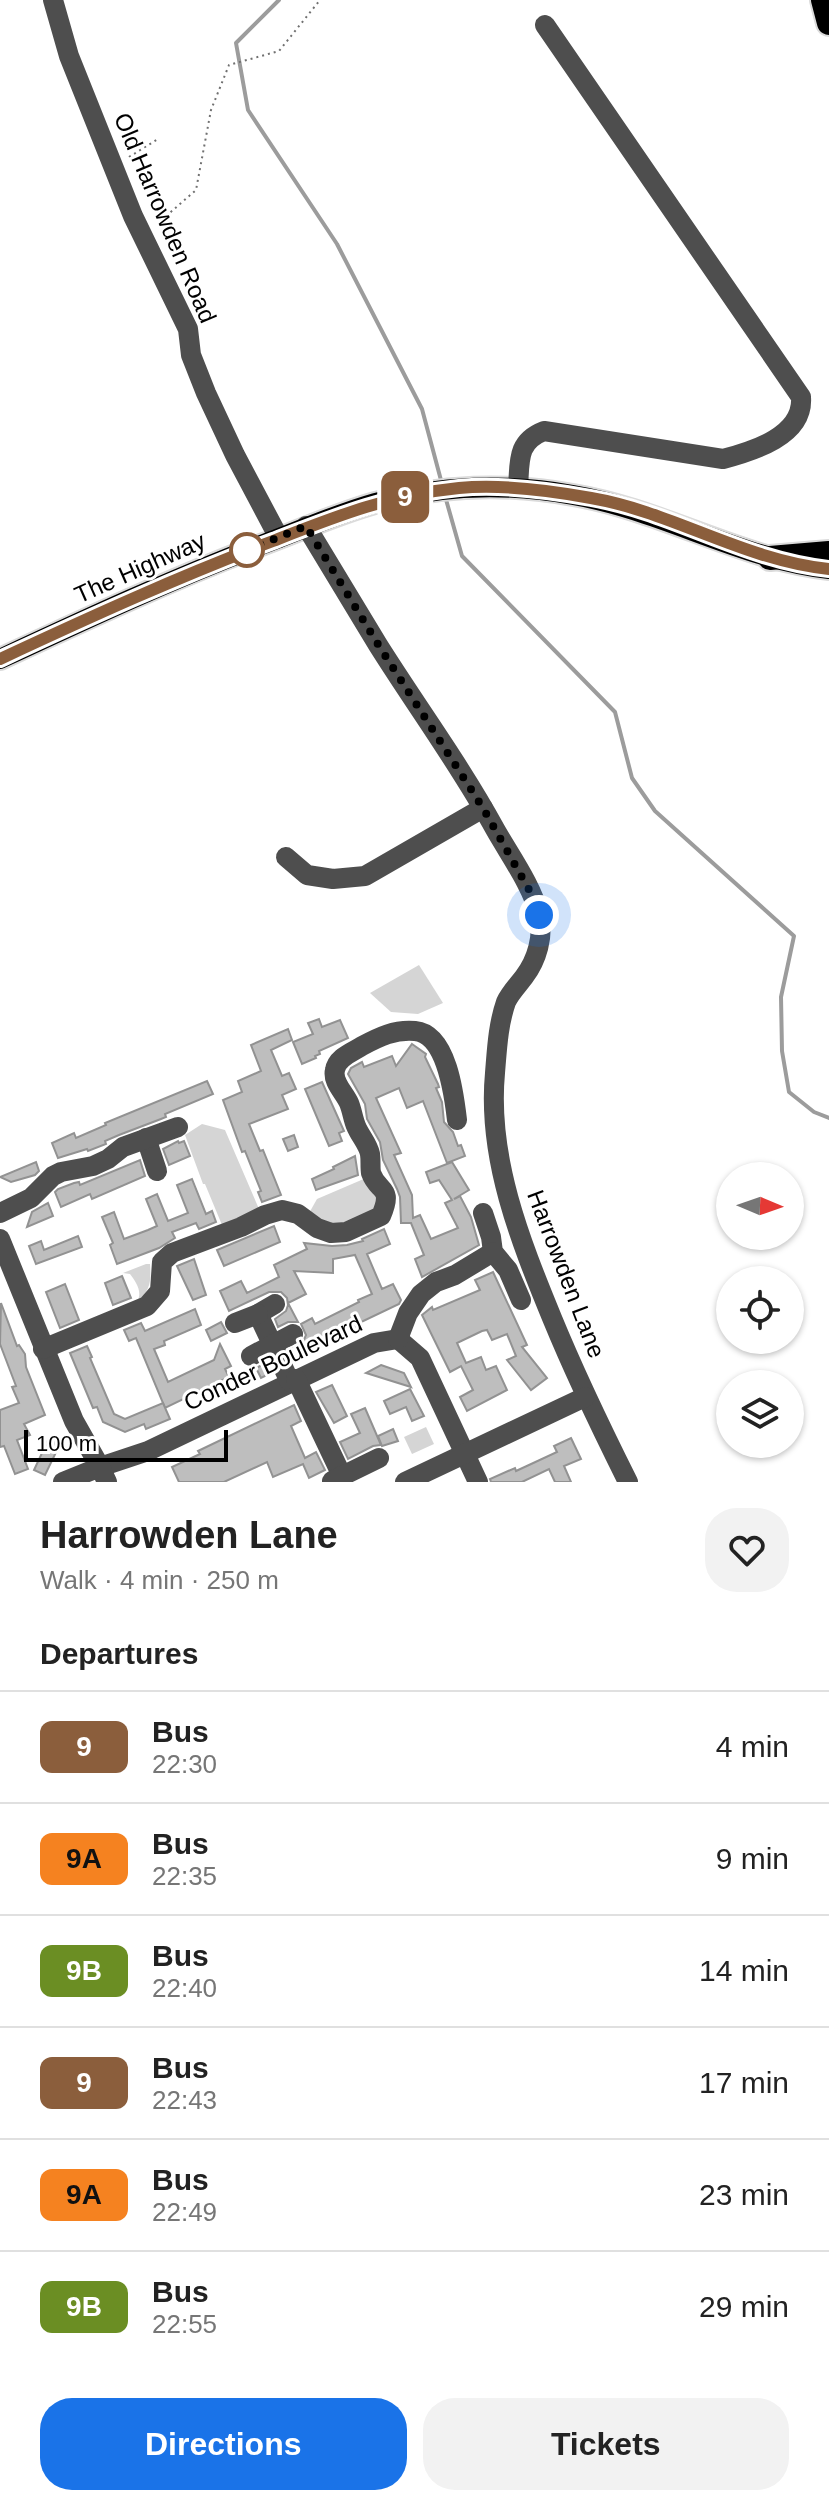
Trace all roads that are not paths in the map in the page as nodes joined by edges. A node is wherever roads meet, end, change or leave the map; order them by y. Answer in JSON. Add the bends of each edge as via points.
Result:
{"nodes":[{"id":1,"x":53,"y":0,"type":"edge"},
{"id":2,"x":823,"y":0,"type":"edge"},
{"id":3,"x":829,"y":23,"type":"edge"},
{"id":4,"x":545,"y":25,"type":"dead end"},
{"id":5,"x":518,"y":488,"type":"junction"},
{"id":6,"x":306,"y":526,"type":"junction"},
{"id":7,"x":279,"y":538,"type":"junction"},
{"id":8,"x":829,"y":553,"type":"edge"},
{"id":9,"x":770,"y":558,"type":"junction"},
{"id":10,"x":829,"y":569,"type":"edge"},
{"id":11,"x":0,"y":659,"type":"edge"},
{"id":12,"x":483,"y":808,"type":"junction"},
{"id":13,"x":286,"y":857,"type":"dead end"},
{"id":14,"x":457,"y":1120,"type":"dead end"},
{"id":15,"x":178,"y":1127,"type":"dead end"},
{"id":16,"x":146,"y":1138,"type":"junction"},
{"id":17,"x":157,"y":1171,"type":"dead end"},
{"id":18,"x":0,"y":1213,"type":"edge"},
{"id":19,"x":483,"y":1213,"type":"dead end"},
{"id":20,"x":0,"y":1239,"type":"edge"},
{"id":21,"x":493,"y":1252,"type":"junction"},
{"id":22,"x":19,"y":1289,"type":"junction"},
{"id":23,"x":0,"y":1297,"type":"edge"},
{"id":24,"x":521,"y":1300,"type":"dead end"},
{"id":25,"x":235,"y":1323,"type":"dead end"},
{"id":26,"x":293,"y":1334,"type":"dead end"},
{"id":27,"x":398,"y":1339,"type":"junction"},
{"id":28,"x":272,"y":1345,"type":"junction"},
{"id":29,"x":43,"y":1349,"type":"junction"},
{"id":30,"x":251,"y":1356,"type":"dead end"},
{"id":31,"x":293,"y":1381,"type":"junction"},
{"id":32,"x":585,"y":1397,"type":"junction"},
{"id":33,"x":465,"y":1454,"type":"junction"},
{"id":34,"x":379,"y":1458,"type":"dead end"},
{"id":35,"x":103,"y":1474,"type":"edge"},
{"id":36,"x":336,"y":1479,"type":"edge"},
{"id":37,"x":476,"y":1481,"type":"edge"},
{"id":38,"x":63,"y":1482,"type":"edge"},
{"id":39,"x":405,"y":1482,"type":"edge"},
{"id":40,"x":628,"y":1482,"type":"edge"}],
"edges":[{"from":1,"to":7,"type":"street","name":"Old Harrowden Road","via":[[69,56],[141,236],[188,329],[191,355],[235,455]]},
{"from":2,"to":3,"type":"highway"},
{"from":4,"to":5,"type":"street","via":[[801,397],[802,408],[784,434],[751,452],[723,459],[544,431],[522,450]]},
{"from":5,"to":6,"type":"main road","name":"The Highway","via":[[426,492],[376,502]]},
{"from":5,"to":9,"type":"main road","name":"The Highway","via":[[632,508]]},
{"from":6,"to":7,"type":"main road","name":"The Highway"},
{"from":6,"to":12,"type":"street","name":"Harrowden Lane"},
{"from":7,"to":11,"type":"main road","name":"The Highway"},
{"from":8,"to":9,"type":"highway"},
{"from":9,"to":10,"type":"main road","name":"The Highway"},
{"from":12,"to":13,"type":"street","via":[[365,876],[307,875]]},
{"from":12,"to":32,"type":"street","name":"Harrowden Lane","via":[[532,895],[540,934],[536,956],[507,998],[499,1028],[493,1093],[501,1172],[521,1241]]},
{"from":14,"to":29,"type":"street","via":[[460,1089],[432,1038],[416,1031],[384,1034],[344,1056],[334,1072],[336,1081],[370,1152],[372,1174],[384,1189],[387,1203],[381,1216],[331,1233],[298,1214],[282,1210],[265,1215],[172,1253],[162,1262],[160,1291],[147,1306]]},
{"from":15,"to":16,"type":"street"},
{"from":16,"to":17,"type":"street"},
{"from":16,"to":18,"type":"street","via":[[93,1166],[53,1176],[31,1198]]},
{"from":19,"to":21,"type":"street"},
{"from":20,"to":22,"type":"street"},
{"from":21,"to":24,"type":"street"},
{"from":21,"to":27,"type":"street","name":"Conder Boulevard","via":[[421,1294]]},
{"from":22,"to":23,"type":"street"},
{"from":22,"to":29,"type":"street"},
{"from":25,"to":28,"type":"street","via":[[266,1309]]},
{"from":26,"to":28,"type":"street"},
{"from":27,"to":31,"type":"street","name":"Conder Boulevard","via":[[374,1343]]},
{"from":27,"to":33,"type":"street","via":[[420,1358]]},
{"from":28,"to":30,"type":"street"},
{"from":28,"to":31,"type":"street"},
{"from":29,"to":35,"type":"street"},
{"from":31,"to":35,"type":"street","name":"Conder Boulevard"},
{"from":31,"to":36,"type":"street"},
{"from":32,"to":33,"type":"street"},
{"from":32,"to":40,"type":"street","name":"Harrowden Lane"},
{"from":33,"to":37,"type":"street"},
{"from":33,"to":39,"type":"street"},
{"from":34,"to":36,"type":"street"},
{"from":35,"to":38,"type":"street","name":"Conder Boulevard"}]}
